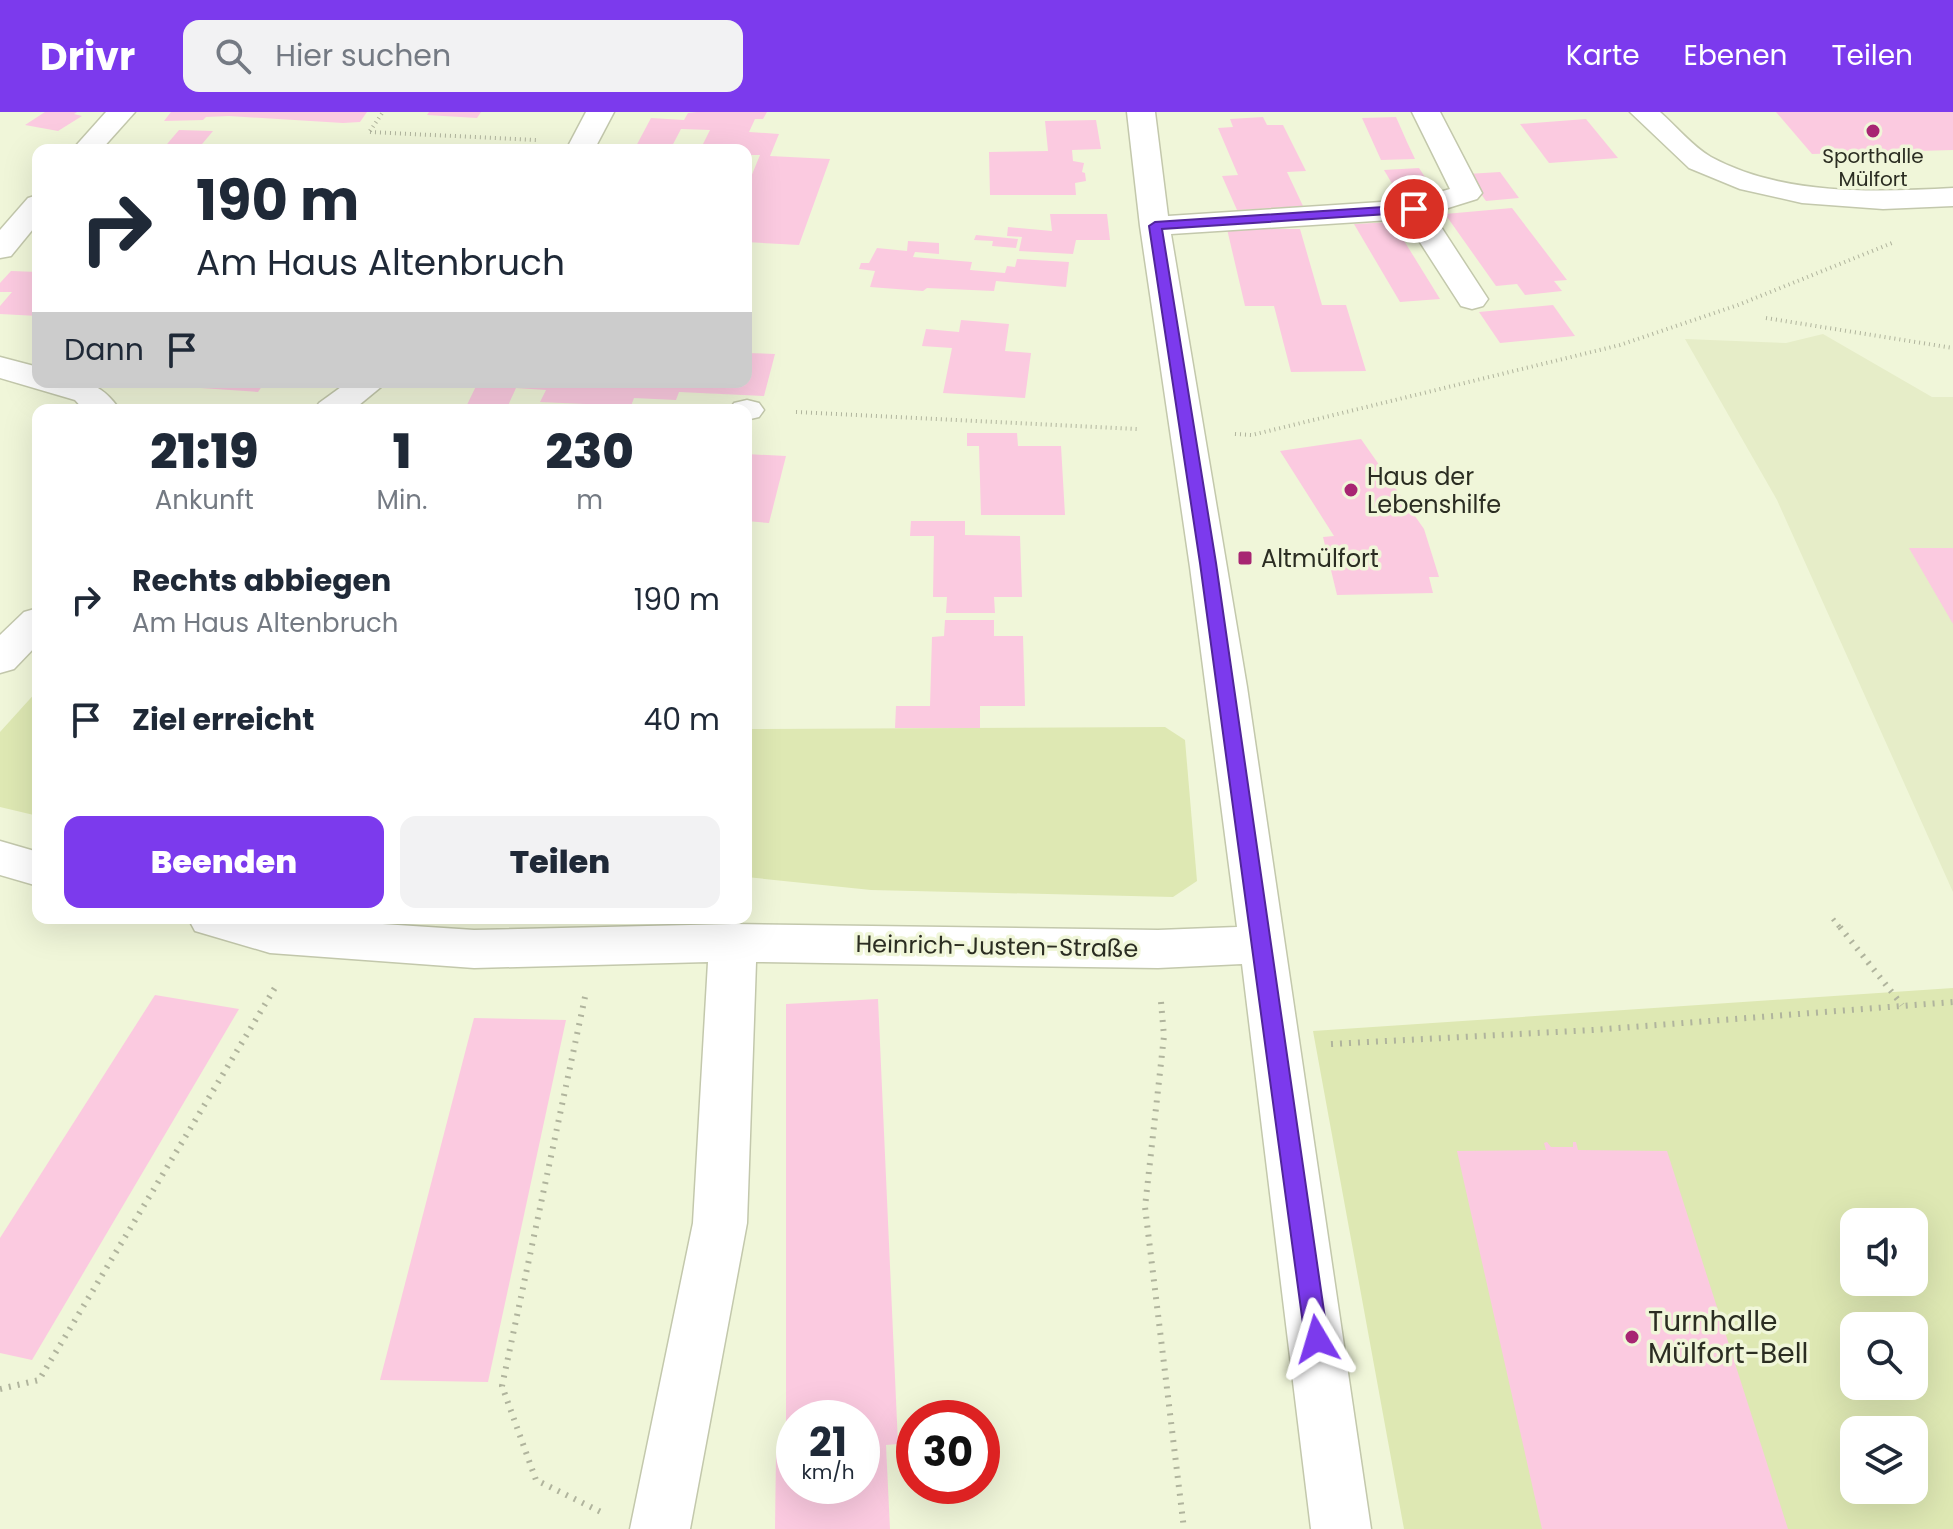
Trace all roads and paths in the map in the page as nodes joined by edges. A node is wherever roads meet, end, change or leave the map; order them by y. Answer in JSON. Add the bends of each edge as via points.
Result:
{"nodes":[{"id":1,"x":121,"y":112,"type":"edge"},
{"id":2,"x":383,"y":112,"type":"edge"},
{"id":3,"x":600,"y":112,"type":"edge"},
{"id":4,"x":1141,"y":112,"type":"edge"},
{"id":5,"x":1426,"y":112,"type":"edge"},
{"id":6,"x":1644,"y":112,"type":"edge"},
{"id":7,"x":92,"y":144,"type":"edge"},
{"id":8,"x":553,"y":144,"type":"edge"},
{"id":9,"x":584,"y":144,"type":"edge"},
{"id":10,"x":1953,"y":197,"type":"edge"},
{"id":11,"x":1414,"y":209,"type":"junction"},
{"id":12,"x":32,"y":211,"type":"edge"},
{"id":13,"x":1155,"y":226,"type":"junction"},
{"id":14,"x":1900,"y":240,"type":"dead end"},
{"id":15,"x":0,"y":249,"type":"edge"},
{"id":16,"x":1472,"y":299,"type":"dead end"},
{"id":17,"x":1766,"y":318,"type":"dead end"},
{"id":18,"x":1953,"y":348,"type":"edge"},
{"id":19,"x":0,"y":367,"type":"edge"},
{"id":20,"x":32,"y":376,"type":"edge"},
{"id":21,"x":70,"y":388,"type":"edge"},
{"id":22,"x":362,"y":388,"type":"edge"},
{"id":23,"x":97,"y":404,"type":"edge"},
{"id":24,"x":339,"y":404,"type":"edge"},
{"id":25,"x":752,"y":410,"type":"edge"},
{"id":26,"x":1186,"y":431,"type":"junction"},
{"id":27,"x":32,"y":627,"type":"edge"},
{"id":28,"x":0,"y":659,"type":"edge"},
{"id":29,"x":0,"y":858,"type":"edge"},
{"id":30,"x":32,"y":867,"type":"edge"},
{"id":31,"x":1833,"y":919,"type":"dead end"},
{"id":32,"x":232,"y":924,"type":"edge"},
{"id":33,"x":305,"y":937,"type":"junction"},
{"id":34,"x":733,"y":943,"type":"junction"},
{"id":35,"x":1260,"y":945,"type":"junction"},
{"id":36,"x":595,"y":946,"type":"junction"},
{"id":37,"x":1158,"y":949,"type":"junction"},
{"id":38,"x":1953,"y":1002,"type":"edge"},
{"id":39,"x":1902,"y":1005,"type":"junction"},
{"id":40,"x":1276,"y":1047,"type":"junction"},
{"id":41,"x":0,"y":1389,"type":"edge"},
{"id":42,"x":606,"y":1515,"type":"dead end"},
{"id":43,"x":660,"y":1529,"type":"edge"},
{"id":44,"x":1184,"y":1529,"type":"edge"},
{"id":45,"x":1341,"y":1529,"type":"edge"}],
"edges":[{"from":1,"to":7,"type":"street"},
{"from":2,"to":8,"type":"path","via":[[370,132]]},
{"from":3,"to":9,"type":"street"},
{"from":4,"to":13,"type":"street"},
{"from":5,"to":11,"type":"street","via":[[1467,193]]},
{"from":6,"to":10,"type":"street","via":[[1699,162],[1750,183],[1802,194],[1883,200]]},
{"from":11,"to":13,"type":"street"},
{"from":11,"to":16,"type":"street"},
{"from":12,"to":15,"type":"street"},
{"from":13,"to":26,"type":"street"},
{"from":14,"to":26,"type":"path","via":[[1620,345],[1252,435]]},
{"from":17,"to":18,"type":"path"},
{"from":19,"to":20,"type":"street"},
{"from":21,"to":23,"type":"street","via":[[87,393]]},
{"from":22,"to":24,"type":"street"},
{"from":25,"to":26,"type":"path"},
{"from":26,"to":35,"type":"street"},
{"from":27,"to":28,"type":"street"},
{"from":29,"to":30,"type":"street"},
{"from":31,"to":39,"type":"path"},
{"from":32,"to":33,"type":"street","name":"Heinrich-Justen-Straße","via":[[270,935]]},
{"from":33,"to":36,"type":"street","name":"Heinrich-Justen-Straße","via":[[474,949]]},
{"from":33,"to":41,"type":"path","via":[[39,1380]]},
{"from":34,"to":36,"type":"street","name":"Heinrich-Justen-Straße"},
{"from":34,"to":37,"type":"street","name":"Heinrich-Justen-Straße"},
{"from":34,"to":43,"type":"street","via":[[720,1223]]},
{"from":35,"to":37,"type":"street","name":"Heinrich-Justen-Straße"},
{"from":35,"to":40,"type":"street"},
{"from":36,"to":42,"type":"path","via":[[502,1386],[536,1480]]},
{"from":37,"to":44,"type":"path","via":[[1164,1036],[1145,1207]]},
{"from":38,"to":39,"type":"path"},
{"from":39,"to":40,"type":"path","via":[[1593,1030]]},
{"from":40,"to":45,"type":"street"}]}
